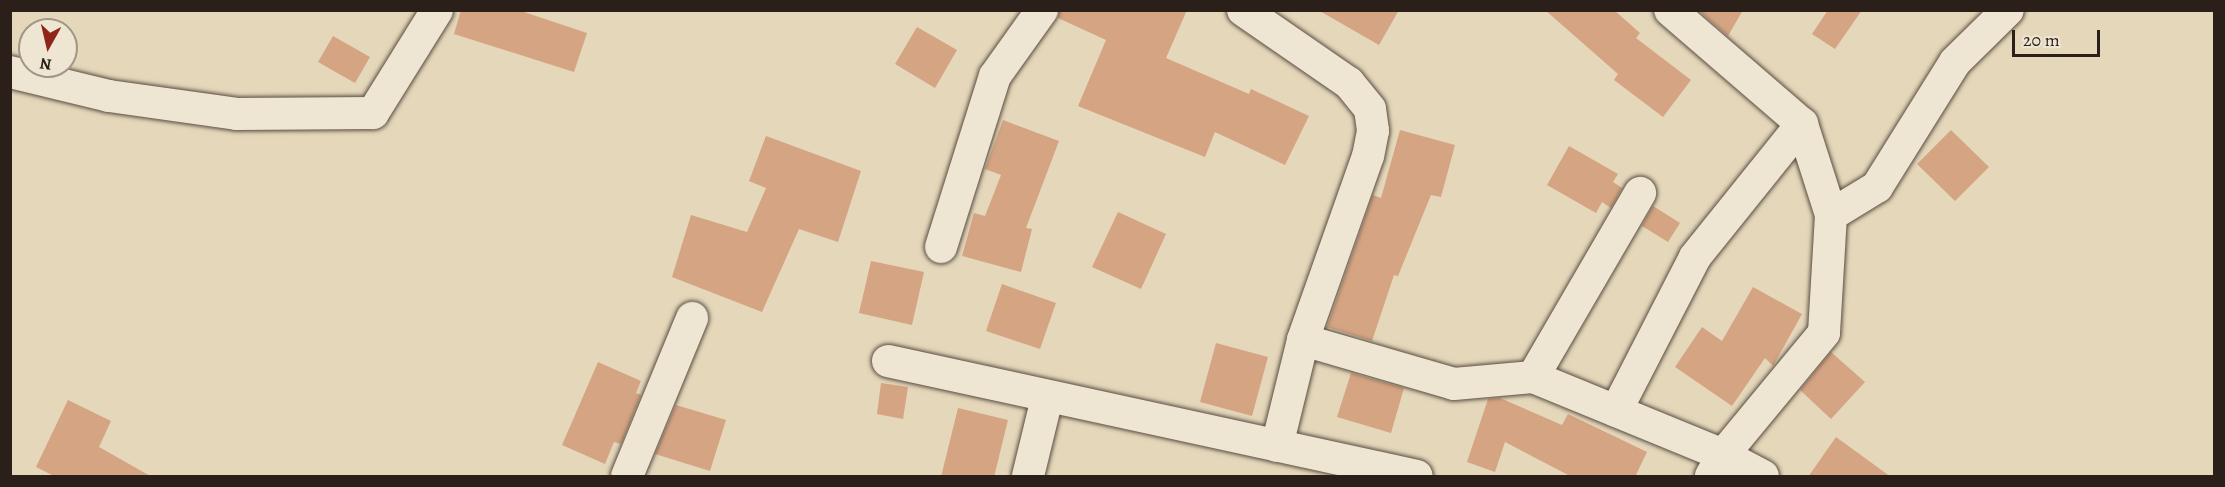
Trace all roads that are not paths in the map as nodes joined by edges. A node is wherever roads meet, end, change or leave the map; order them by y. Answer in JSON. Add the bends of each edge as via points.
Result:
{"nodes":[{"id":1,"x":437,"y":10,"type":"edge"},
{"id":2,"x":1042,"y":10,"type":"edge"},
{"id":3,"x":1243,"y":10,"type":"edge"},
{"id":4,"x":1670,"y":10,"type":"edge"},
{"id":5,"x":2007,"y":10,"type":"edge"},
{"id":6,"x":10,"y":72,"type":"edge"},
{"id":7,"x":1802,"y":124,"type":"junction"},
{"id":8,"x":1640,"y":193,"type":"dead end"},
{"id":9,"x":1831,"y":215,"type":"junction"},
{"id":10,"x":941,"y":247,"type":"dead end"},
{"id":11,"x":692,"y":318,"type":"dead end"},
{"id":12,"x":1303,"y":340,"type":"junction"},
{"id":13,"x":888,"y":361,"type":"dead end"},
{"id":14,"x":1533,"y":377,"type":"junction"},
{"id":15,"x":1047,"y":398,"type":"junction"},
{"id":16,"x":1616,"y":411,"type":"junction"},
{"id":17,"x":1277,"y":446,"type":"junction"},
{"id":18,"x":1717,"y":466,"type":"edge"},
{"id":19,"x":627,"y":477,"type":"edge"},
{"id":20,"x":1028,"y":477,"type":"edge"},
{"id":21,"x":1418,"y":477,"type":"edge"},
{"id":22,"x":1763,"y":477,"type":"edge"}],
"edges":[{"from":1,"to":6,"type":"street","via":[[373,114],[237,114],[109,96]]},
{"from":2,"to":10,"type":"street","via":[[995,76]]},
{"from":3,"to":12,"type":"street","via":[[1349,83],[1371,109],[1373,131],[1368,156]]},
{"from":4,"to":7,"type":"street"},
{"from":5,"to":9,"type":"street","via":[[1955,62],[1877,187]]},
{"from":7,"to":9,"type":"street"},
{"from":7,"to":16,"type":"street","via":[[1695,257]]},
{"from":8,"to":14,"type":"street"},
{"from":9,"to":18,"type":"street","via":[[1824,333]]},
{"from":11,"to":19,"type":"street"},
{"from":12,"to":14,"type":"street","via":[[1454,384]]},
{"from":12,"to":17,"type":"street"},
{"from":13,"to":15,"type":"street"},
{"from":14,"to":16,"type":"street"},
{"from":15,"to":17,"type":"street"},
{"from":15,"to":20,"type":"street"},
{"from":16,"to":18,"type":"street"},
{"from":17,"to":21,"type":"street"},
{"from":18,"to":22,"type":"street"}]}
